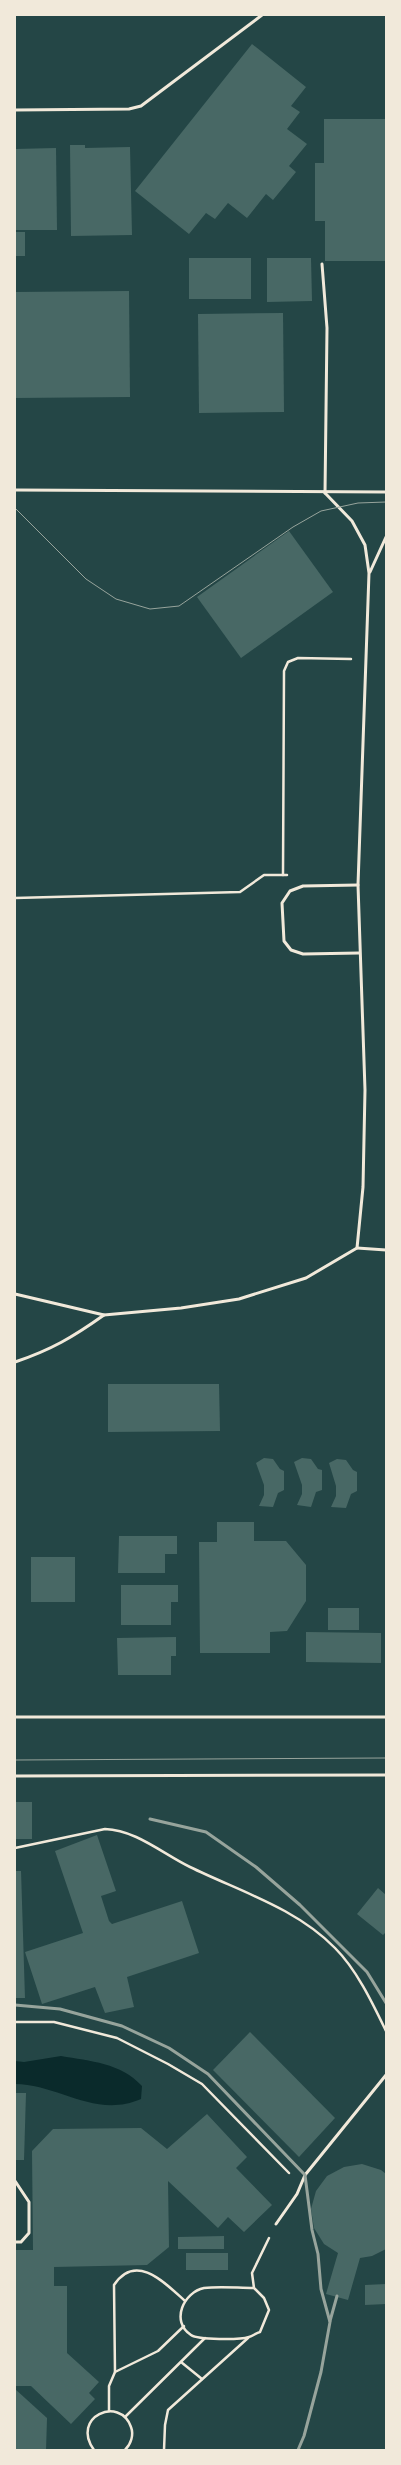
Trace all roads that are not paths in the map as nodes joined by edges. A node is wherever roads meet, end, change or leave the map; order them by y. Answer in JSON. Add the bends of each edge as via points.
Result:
{"nodes":[{"id":1,"x":262,"y":15,"type":"edge"},
{"id":2,"x":15,"y":110,"type":"edge"},
{"id":3,"x":322,"y":264,"type":"dead end"},
{"id":4,"x":15,"y":490,"type":"edge"},
{"id":5,"x":386,"y":492,"type":"edge"},
{"id":6,"x":325,"y":493,"type":"junction"},
{"id":7,"x":386,"y":537,"type":"edge"},
{"id":8,"x":369,"y":573,"type":"junction"},
{"id":9,"x":358,"y":885,"type":"junction"},
{"id":10,"x":359,"y":953,"type":"junction"},
{"id":11,"x":357,"y":1248,"type":"junction"},
{"id":12,"x":386,"y":1250,"type":"edge"},
{"id":13,"x":15,"y":1294,"type":"edge"},
{"id":14,"x":104,"y":1315,"type":"junction"},
{"id":15,"x":15,"y":1362,"type":"edge"},
{"id":16,"x":15,"y":1717,"type":"edge"},
{"id":17,"x":386,"y":1717,"type":"edge"},
{"id":18,"x":386,"y":1775,"type":"edge"},
{"id":19,"x":15,"y":1776,"type":"edge"},
{"id":20,"x":386,"y":2075,"type":"edge"},
{"id":21,"x":15,"y":2182,"type":"edge"},
{"id":22,"x":276,"y":2224,"type":"road end"},
{"id":23,"x":15,"y":2242,"type":"edge"}],
"edges":[{"from":1,"to":2,"type":"lane","via":[[142,106],[129,109]]},
{"from":3,"to":6,"type":"lane","via":[[327,328]]},
{"from":4,"to":6,"type":"lane"},
{"from":5,"to":6,"type":"lane"},
{"from":6,"to":8,"type":"lane","via":[[352,521],[364,545]]},
{"from":7,"to":8,"type":"lane"},
{"from":8,"to":9,"type":"lane"},
{"from":9,"to":10,"type":"lane"},
{"from":9,"to":10,"type":"lane","via":[[303,886],[290,891],[282,903],[284,941],[291,950],[303,954]]},
{"from":10,"to":11,"type":"lane","via":[[364,1090],[363,1188]]},
{"from":11,"to":12,"type":"lane"},
{"from":11,"to":14,"type":"lane","via":[[306,1278],[239,1299]]},
{"from":13,"to":14,"type":"lane"},
{"from":14,"to":15,"type":"lane","via":[[47,1351]]},
{"from":16,"to":17,"type":"lane"},
{"from":18,"to":19,"type":"lane"},
{"from":20,"to":22,"type":"lane","via":[[305,2175]]},
{"from":21,"to":23,"type":"lane","via":[[29,2202],[29,2233],[21,2242]]}]}
